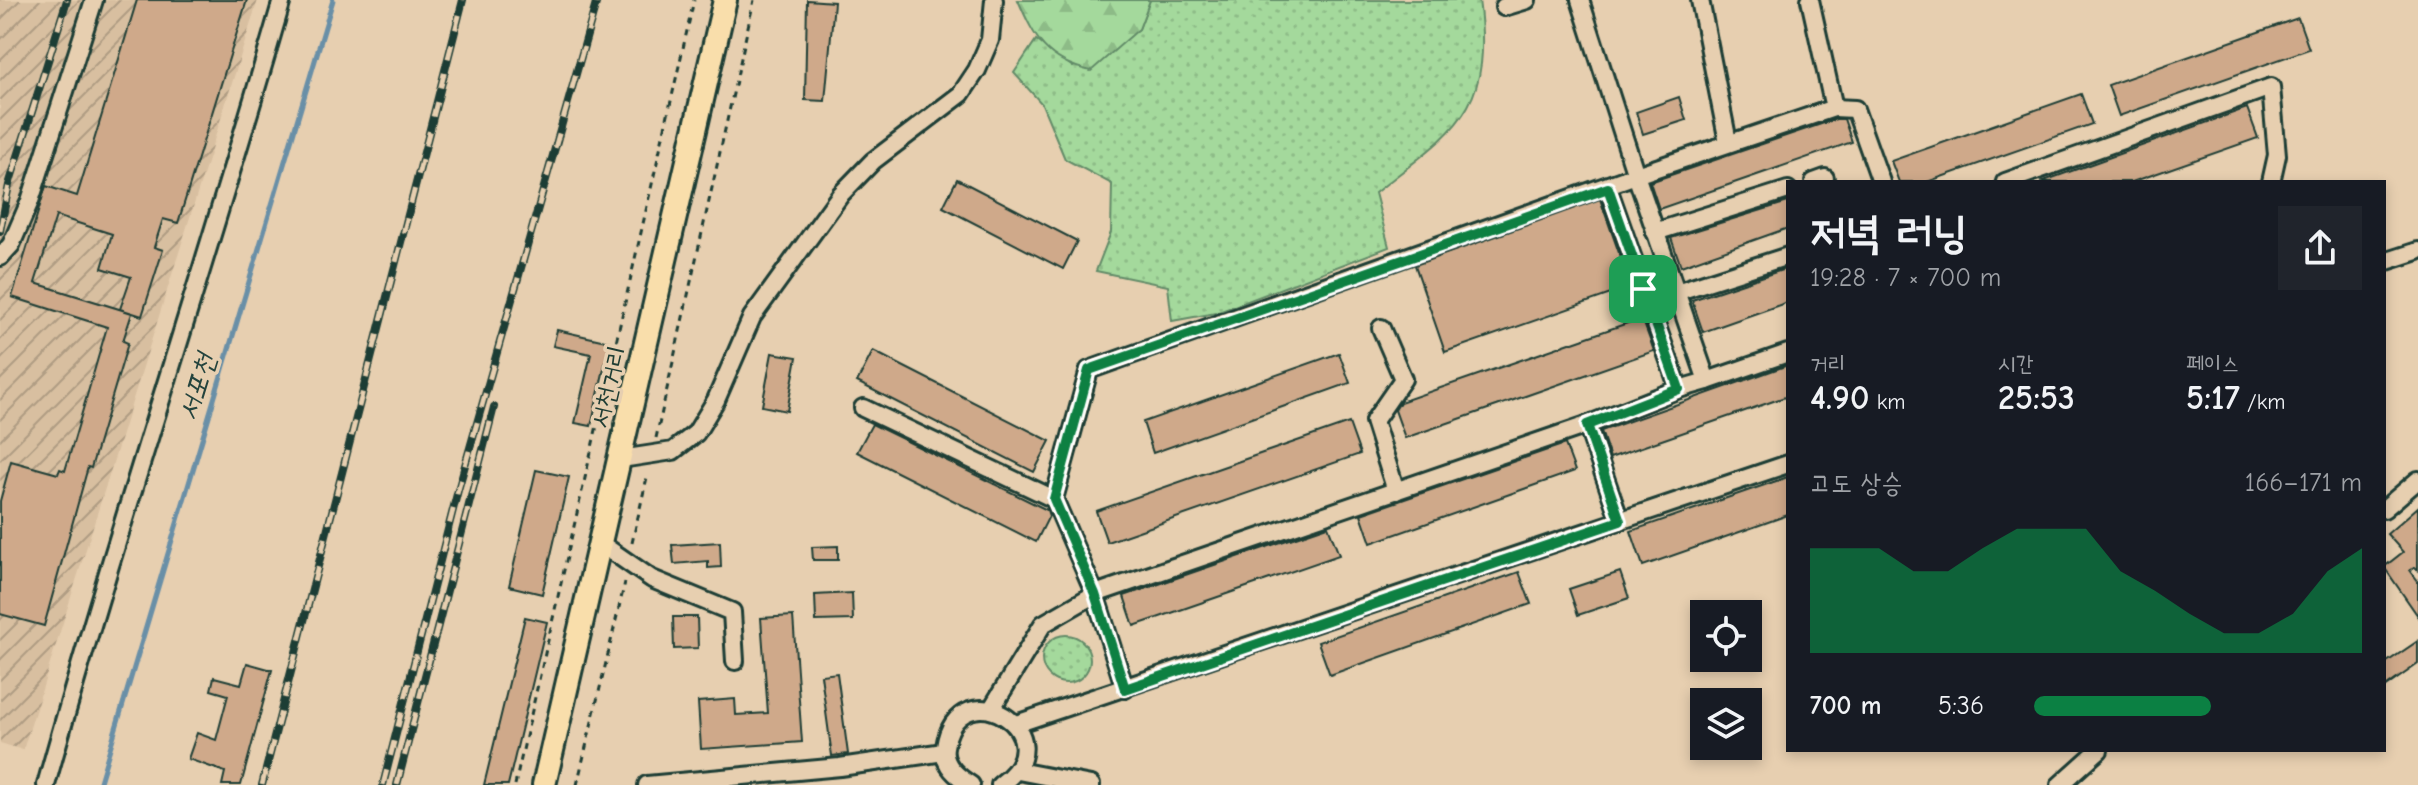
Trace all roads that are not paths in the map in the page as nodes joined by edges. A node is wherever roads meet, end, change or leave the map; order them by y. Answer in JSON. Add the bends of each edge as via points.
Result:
{"nodes":[{"id":1,"x":94,"y":0,"type":"edge"},
{"id":2,"x":282,"y":0,"type":"edge"},
{"id":3,"x":725,"y":0,"type":"edge"},
{"id":4,"x":994,"y":0,"type":"edge"},
{"id":5,"x":1527,"y":0,"type":"edge"},
{"id":6,"x":1580,"y":0,"type":"edge"},
{"id":7,"x":1700,"y":0,"type":"edge"},
{"id":8,"x":1810,"y":0,"type":"edge"},
{"id":9,"x":1504,"y":7,"type":"dead end"},
{"id":10,"x":1834,"y":108,"type":"junction"},
{"id":11,"x":1728,"y":142,"type":"junction"},
{"id":12,"x":1636,"y":175,"type":"junction"},
{"id":13,"x":1880,"y":180,"type":"edge"},
{"id":14,"x":2011,"y":180,"type":"edge"},
{"id":15,"x":2271,"y":180,"type":"edge"},
{"id":16,"x":1608,"y":188,"type":"junction"},
{"id":17,"x":1786,"y":191,"type":"edge"},
{"id":18,"x":1655,"y":232,"type":"junction"},
{"id":19,"x":2418,"y":251,"type":"edge"},
{"id":20,"x":0,"y":257,"type":"edge"},
{"id":21,"x":1786,"y":257,"type":"edge"},
{"id":22,"x":2386,"y":261,"type":"edge"},
{"id":23,"x":1676,"y":292,"type":"junction"},
{"id":24,"x":1381,"y":328,"type":"dead end"},
{"id":25,"x":1786,"y":354,"type":"edge"},
{"id":26,"x":1707,"y":381,"type":"junction"},
{"id":27,"x":1679,"y":389,"type":"junction"},
{"id":28,"x":863,"y":408,"type":"dead end"},
{"id":29,"x":1587,"y":425,"type":"junction"},
{"id":30,"x":621,"y":459,"type":"junction"},
{"id":31,"x":1786,"y":465,"type":"edge"},
{"id":32,"x":2418,"y":480,"type":"edge"},
{"id":33,"x":1396,"y":491,"type":"junction"},
{"id":34,"x":1054,"y":499,"type":"junction"},
{"id":35,"x":2386,"y":507,"type":"edge"},
{"id":36,"x":1620,"y":521,"type":"junction"},
{"id":37,"x":600,"y":543,"type":"junction"},
{"id":38,"x":1095,"y":594,"type":"junction"},
{"id":39,"x":735,"y":661,"type":"dead end"},
{"id":40,"x":1125,"y":689,"type":"junction"},
{"id":41,"x":992,"y":708,"type":"junction"},
{"id":42,"x":1016,"y":724,"type":"junction"},
{"id":43,"x":944,"y":752,"type":"junction"},
{"id":44,"x":2097,"y":752,"type":"edge"},
{"id":45,"x":1018,"y":771,"type":"junction"},
{"id":46,"x":46,"y":785,"type":"edge"},
{"id":47,"x":544,"y":785,"type":"edge"},
{"id":48,"x":647,"y":785,"type":"edge"},
{"id":49,"x":971,"y":785,"type":"edge"},
{"id":50,"x":1000,"y":785,"type":"edge"},
{"id":51,"x":1091,"y":785,"type":"edge"},
{"id":52,"x":2060,"y":785,"type":"edge"}],
"edges":[{"from":1,"to":20,"type":"street","via":[[30,201],[11,245]]},
{"from":2,"to":46,"type":"street"},
{"from":3,"to":30,"type":"main road","name":"서천거리"},
{"from":4,"to":30,"type":"street","via":[[990,40],[961,94],[873,161],[841,194],[752,317],[696,433],[673,451]]},
{"from":5,"to":9,"type":"street"},
{"from":6,"to":12,"type":"street"},
{"from":7,"to":11,"type":"street"},
{"from":8,"to":10,"type":"street"},
{"from":10,"to":11,"type":"street"},
{"from":10,"to":13,"type":"street","via":[[1855,109]]},
{"from":11,"to":12,"type":"street"},
{"from":12,"to":16,"type":"street"},
{"from":12,"to":18,"type":"street"},
{"from":14,"to":15,"type":"street","via":[[2271,87],[2277,155]]},
{"from":16,"to":27,"type":"street"},
{"from":16,"to":34,"type":"street","via":[[1089,370]]},
{"from":17,"to":18,"type":"street"},
{"from":18,"to":23,"type":"street"},
{"from":19,"to":22,"type":"street"},
{"from":21,"to":23,"type":"street"},
{"from":23,"to":26,"type":"street"},
{"from":24,"to":33,"type":"street","via":[[1403,379],[1374,421]]},
{"from":25,"to":26,"type":"street"},
{"from":26,"to":27,"type":"street"},
{"from":27,"to":29,"type":"street"},
{"from":28,"to":34,"type":"street"},
{"from":29,"to":33,"type":"street"},
{"from":29,"to":36,"type":"street"},
{"from":30,"to":37,"type":"main road","name":"서천거리"},
{"from":31,"to":36,"type":"street"},
{"from":32,"to":35,"type":"street"},
{"from":33,"to":38,"type":"street"},
{"from":34,"to":38,"type":"street"},
{"from":36,"to":40,"type":"street"},
{"from":37,"to":39,"type":"street","via":[[652,579],[732,612]]},
{"from":37,"to":47,"type":"main road","name":"서천거리"},
{"from":38,"to":40,"type":"street"},
{"from":38,"to":41,"type":"street","via":[[1043,624]]},
{"from":40,"to":42,"type":"street"},
{"from":41,"to":42,"type":"street"},
{"from":41,"to":43,"type":"street","via":[[967,711],[949,728]]},
{"from":42,"to":45,"type":"street","via":[[1024,743]]},
{"from":43,"to":48,"type":"street"},
{"from":43,"to":49,"type":"street","via":[[954,775]]},
{"from":44,"to":52,"type":"street"},
{"from":45,"to":50,"type":"street"},
{"from":45,"to":51,"type":"street"}]}
